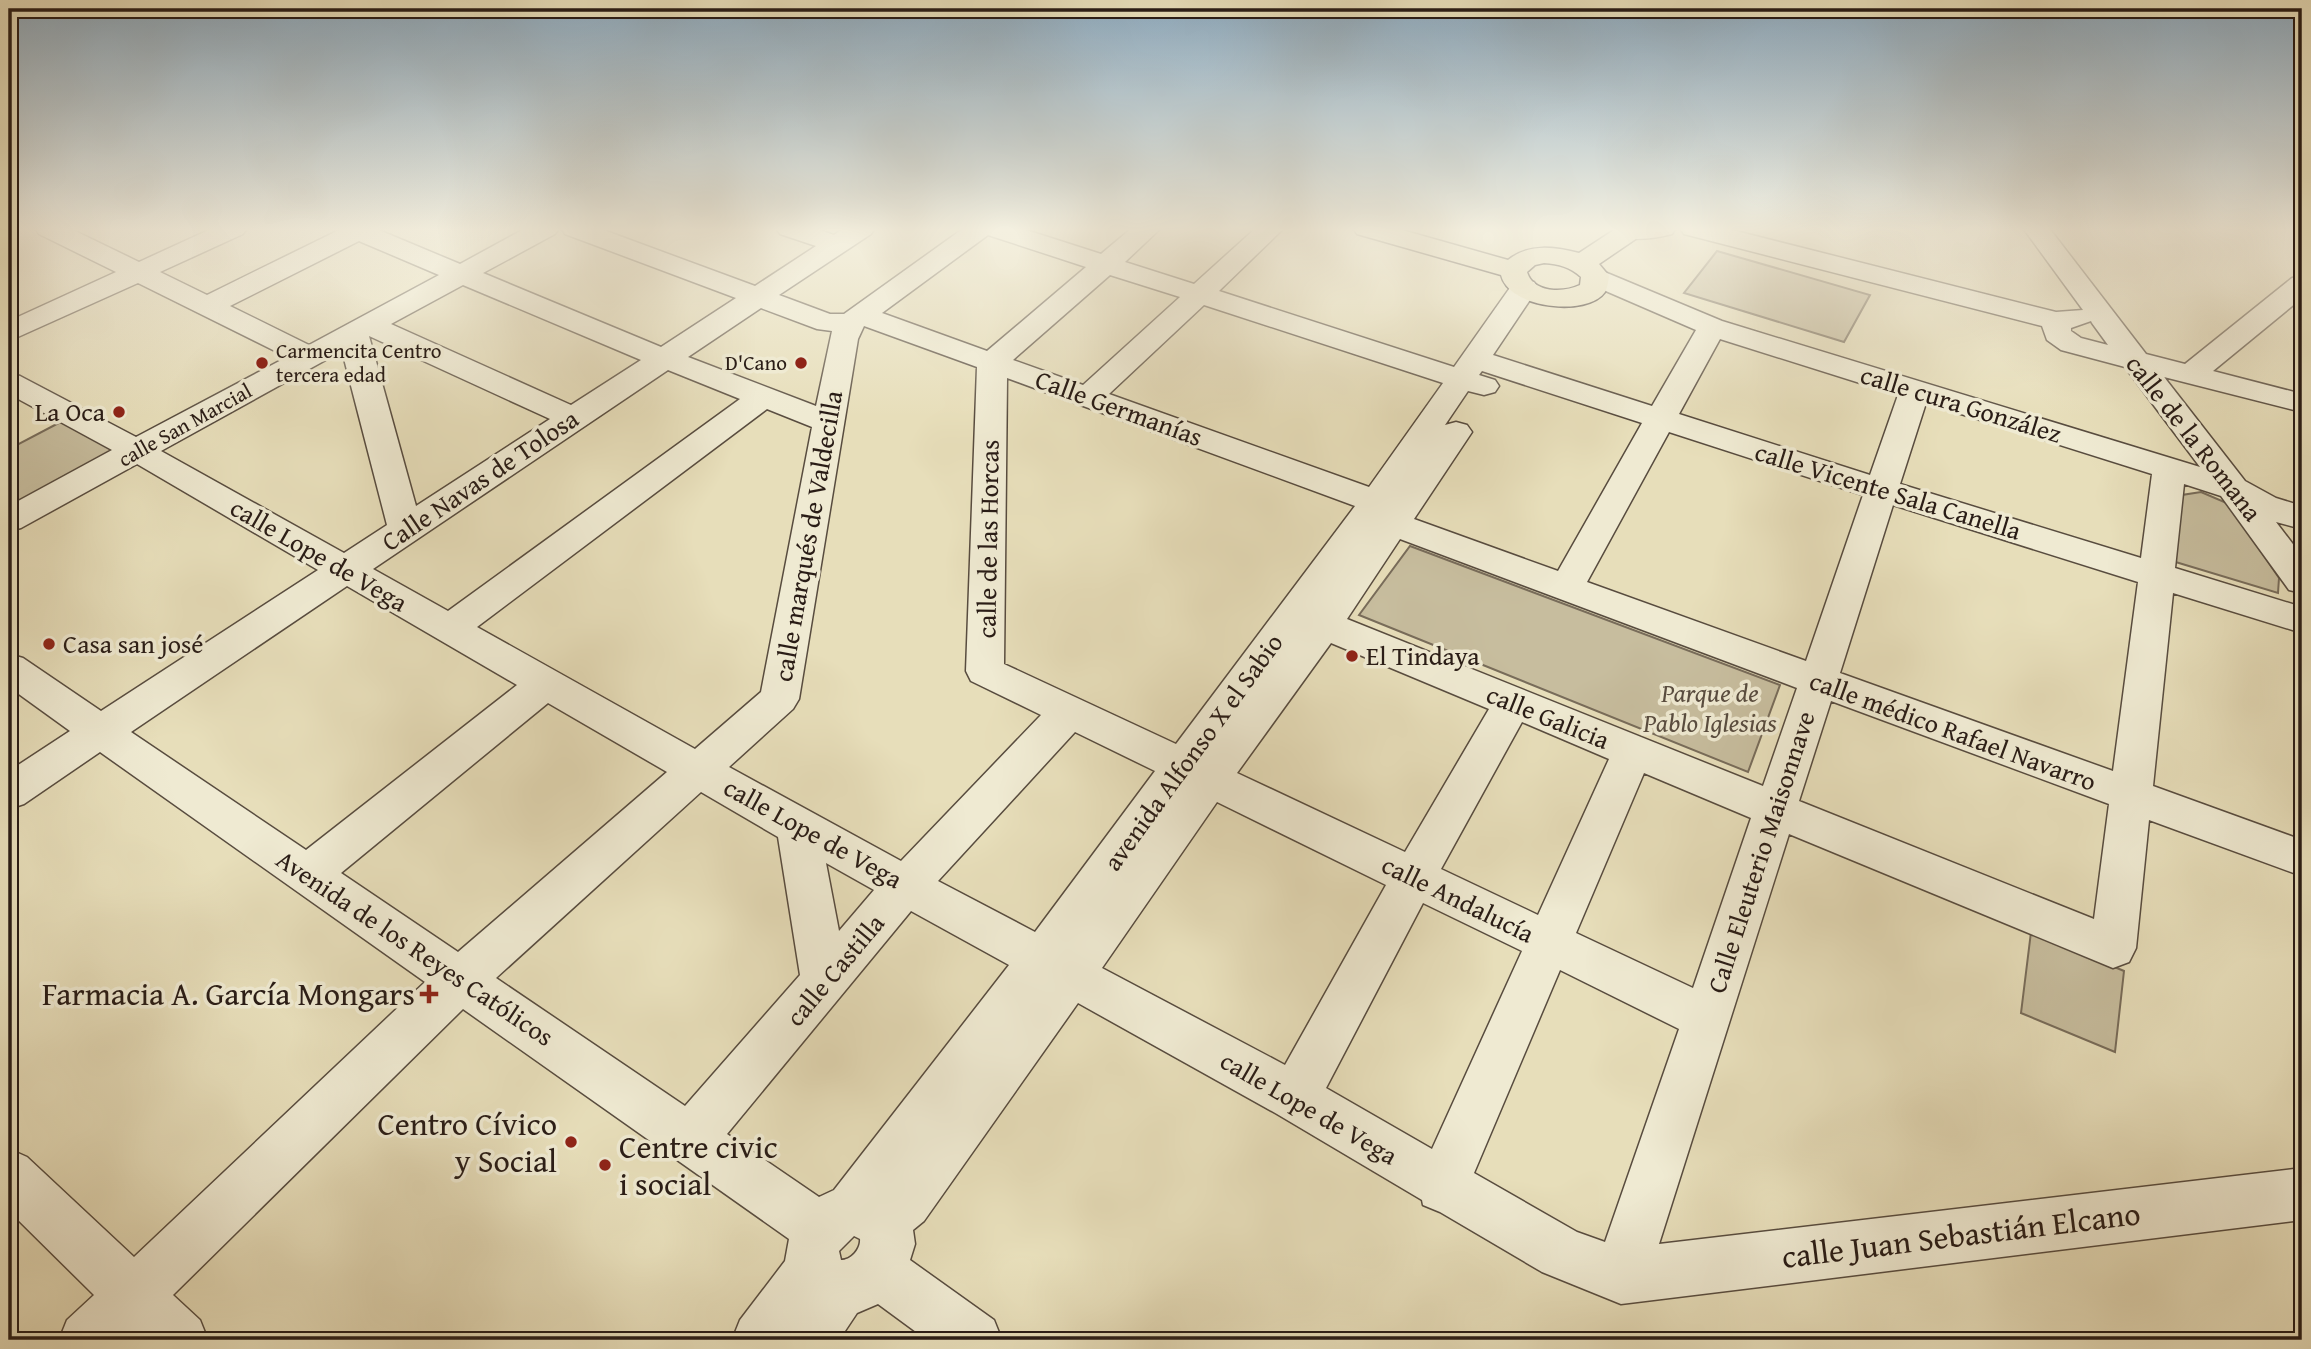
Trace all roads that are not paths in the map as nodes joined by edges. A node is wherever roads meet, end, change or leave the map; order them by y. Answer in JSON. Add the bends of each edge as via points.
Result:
{"nodes":[{"id":1,"x":97,"y":291,"type":"edge"},
{"id":2,"x":173,"y":291,"type":"edge"},
{"id":3,"x":236,"y":291,"type":"edge"},
{"id":4,"x":430,"y":291,"type":"edge"},
{"id":5,"x":502,"y":291,"type":"edge"},
{"id":6,"x":741,"y":291,"type":"edge"},
{"id":7,"x":766,"y":291,"type":"edge"},
{"id":8,"x":894,"y":291,"type":"edge"},
{"id":9,"x":1074,"y":291,"type":"edge"},
{"id":10,"x":1188,"y":291,"type":"edge"},
{"id":11,"x":1204,"y":291,"type":"edge"},
{"id":12,"x":1521,"y":291,"type":"edge"},
{"id":13,"x":1557,"y":291,"type":"edge"},
{"id":14,"x":1579,"y":291,"type":"edge"},
{"id":15,"x":1622,"y":291,"type":"edge"},
{"id":16,"x":1959,"y":291,"type":"edge"},
{"id":17,"x":2057,"y":291,"type":"edge"},
{"id":18,"x":2064,"y":291,"type":"edge"},
{"id":19,"x":2293,"y":291,"type":"edge"},
{"id":20,"x":1200,"y":295,"type":"junction"},
{"id":21,"x":757,"y":297,"type":"junction"},
{"id":22,"x":206,"y":307,"type":"junction"},
{"id":23,"x":856,"y":318,"type":"junction"},
{"id":24,"x":2077,"y":319,"type":"junction"},
{"id":25,"x":1700,"y":322,"type":"junction"},
{"id":26,"x":360,"y":329,"type":"junction"},
{"id":27,"x":9,"y":332,"type":"edge"},
{"id":28,"x":309,"y":356,"type":"junction"},
{"id":29,"x":663,"y":358,"type":"junction"},
{"id":30,"x":992,"y":362,"type":"junction"},
{"id":31,"x":2134,"y":362,"type":"junction"},
{"id":32,"x":1480,"y":373,"type":"junction"},
{"id":33,"x":2191,"y":374,"type":"junction"},
{"id":34,"x":9,"y":382,"type":"edge"},
{"id":35,"x":1915,"y":389,"type":"junction"},
{"id":36,"x":764,"y":397,"type":"junction"},
{"id":37,"x":1088,"y":397,"type":"junction"},
{"id":38,"x":2302,"y":403,"type":"edge"},
{"id":39,"x":573,"y":418,"type":"junction"},
{"id":40,"x":1660,"y":419,"type":"junction"},
{"id":41,"x":828,"y":422,"type":"junction"},
{"id":42,"x":139,"y":452,"type":"junction"},
{"id":43,"x":2168,"y":470,"type":"junction"},
{"id":44,"x":2235,"y":489,"type":"junction"},
{"id":45,"x":1882,"y":490,"type":"junction"},
{"id":46,"x":2302,"y":500,"type":"edge"},
{"id":47,"x":1379,"y":514,"type":"junction"},
{"id":48,"x":2302,"y":518,"type":"edge"},
{"id":49,"x":9,"y":520,"type":"edge"},
{"id":50,"x":405,"y":529,"type":"junction"},
{"id":51,"x":343,"y":570,"type":"junction"},
{"id":52,"x":2156,"y":576,"type":"junction"},
{"id":53,"x":2302,"y":581,"type":"edge"},
{"id":54,"x":1566,"y":588,"type":"junction"},
{"id":55,"x":1309,"y":620,"type":"junction"},
{"id":56,"x":2302,"y":620,"type":"edge"},
{"id":57,"x":449,"y":629,"type":"junction"},
{"id":58,"x":9,"y":668,"type":"edge"},
{"id":59,"x":1818,"y":681,"type":"junction"},
{"id":60,"x":547,"y":682,"type":"junction"},
{"id":61,"x":1513,"y":702,"type":"junction"},
{"id":62,"x":1069,"y":712,"type":"junction"},
{"id":63,"x":98,"y":732,"type":"junction"},
{"id":64,"x":1633,"y":751,"type":"junction"},
{"id":65,"x":701,"y":771,"type":"junction"},
{"id":66,"x":1197,"y":772,"type":"junction"},
{"id":67,"x":9,"y":792,"type":"edge"},
{"id":68,"x":2131,"y":796,"type":"junction"},
{"id":69,"x":1775,"y":810,"type":"junction"},
{"id":70,"x":798,"y":827,"type":"junction"},
{"id":71,"x":2302,"y":858,"type":"edge"},
{"id":72,"x":308,"y":874,"type":"junction"},
{"id":73,"x":1414,"y":876,"type":"junction"},
{"id":74,"x":906,"y":886,"type":"junction"},
{"id":75,"x":1550,"y":945,"type":"junction"},
{"id":76,"x":1056,"y":967,"type":"junction"},
{"id":77,"x":461,"y":979,"type":"junction"},
{"id":78,"x":825,"y":983,"type":"junction"},
{"id":79,"x":1706,"y":1017,"type":"junction"},
{"id":80,"x":1295,"y":1097,"type":"junction"},
{"id":81,"x":691,"y":1138,"type":"junction"},
{"id":82,"x":9,"y":1175,"type":"edge"},
{"id":83,"x":1442,"y":1186,"type":"junction"},
{"id":84,"x":2302,"y":1194,"type":"edge"},
{"id":85,"x":848,"y":1247,"type":"junction"},
{"id":86,"x":1620,"y":1276,"type":"junction"},
{"id":87,"x":134,"y":1296,"type":"junction"},
{"id":88,"x":87,"y":1340,"type":"edge"},
{"id":89,"x":180,"y":1340,"type":"edge"},
{"id":90,"x":760,"y":1340,"type":"edge"},
{"id":91,"x":806,"y":1340,"type":"edge"},
{"id":92,"x":974,"y":1340,"type":"edge"}],
"edges":[{"from":1,"to":27,"type":"street"},
{"from":2,"to":22,"type":"street"},
{"from":3,"to":22,"type":"street"},
{"from":4,"to":26,"type":"street","name":"calle San Marcial"},
{"from":5,"to":29,"type":"street"},
{"from":6,"to":21,"type":"street","name":"Calle Germanías"},
{"from":7,"to":21,"type":"street","name":"Calle Navas de Tolosa"},
{"from":8,"to":23,"type":"street"},
{"from":9,"to":30,"type":"street"},
{"from":10,"to":20,"type":"street","name":"calle Vicente Sala Canella"},
{"from":11,"to":20,"type":"street"},
{"from":12,"to":32,"type":"street","name":"avenida Alfonso X el Sabio"},
{"from":13,"to":14,"type":"main road","via":[[1574,298]]},
{"from":15,"to":25,"type":"street","name":"calle cura González"},
{"from":16,"to":24,"type":"street"},
{"from":17,"to":24,"type":"street"},
{"from":18,"to":24,"type":"street","name":"calle de la Romana"},
{"from":19,"to":33,"type":"street"},
{"from":20,"to":32,"type":"street","name":"calle Vicente Sala Canella"},
{"from":20,"to":37,"type":"street"},
{"from":21,"to":23,"type":"street","name":"Calle Germanías","via":[[827,323]]},
{"from":21,"to":29,"type":"street","name":"Calle Navas de Tolosa"},
{"from":22,"to":28,"type":"street"},
{"from":23,"to":30,"type":"street","name":"Calle Germanías"},
{"from":23,"to":41,"type":"street","name":"calle marqués de Valdecilla","via":[[843,339]]},
{"from":24,"to":31,"type":"street","name":"calle de la Romana"},
{"from":24,"to":31,"type":"street","via":[[2057,334],[2071,344]]},
{"from":25,"to":35,"type":"street","name":"calle cura González"},
{"from":25,"to":40,"type":"street"},
{"from":26,"to":28,"type":"street","name":"calle San Marcial"},
{"from":26,"to":39,"type":"street"},
{"from":26,"to":50,"type":"street"},
{"from":28,"to":42,"type":"street","name":"calle San Marcial"},
{"from":29,"to":36,"type":"street"},
{"from":29,"to":39,"type":"street","name":"Calle Navas de Tolosa"},
{"from":30,"to":37,"type":"street","name":"Calle Germanías"},
{"from":30,"to":62,"type":"street","name":"calle de las Horcas","via":[[985,671]]},
{"from":31,"to":33,"type":"street"},
{"from":31,"to":44,"type":"street","name":"calle de la Romana"},
{"from":32,"to":40,"type":"street","name":"calle Vicente Sala Canella"},
{"from":32,"to":47,"type":"street","name":"avenida Alfonso X el Sabio"},
{"from":33,"to":38,"type":"street"},
{"from":34,"to":42,"type":"street","name":"calle Lope de Vega"},
{"from":35,"to":43,"type":"street","name":"calle cura González"},
{"from":35,"to":45,"type":"street","name":"Calle Eleuterio Maisonnave"},
{"from":36,"to":41,"type":"street"},
{"from":36,"to":57,"type":"street"},
{"from":37,"to":47,"type":"street","name":"Calle Germanías"},
{"from":39,"to":50,"type":"street","name":"Calle Navas de Tolosa"},
{"from":40,"to":45,"type":"street","name":"calle Vicente Sala Canella"},
{"from":40,"to":54,"type":"street"},
{"from":41,"to":65,"type":"street","name":"calle marqués de Valdecilla","via":[[779,699]]},
{"from":42,"to":49,"type":"street","name":"calle San Marcial"},
{"from":42,"to":51,"type":"street","name":"calle Lope de Vega"},
{"from":43,"to":44,"type":"street","name":"calle cura González"},
{"from":43,"to":52,"type":"street"},
{"from":44,"to":46,"type":"street","name":"calle cura González","via":[[2266,489]]},
{"from":44,"to":48,"type":"street","name":"calle cura González","via":[[2264,506]]},
{"from":44,"to":53,"type":"street","name":"calle de la Romana"},
{"from":45,"to":52,"type":"street","name":"calle Vicente Sala Canella"},
{"from":45,"to":59,"type":"street","name":"Calle Eleuterio Maisonnave"},
{"from":47,"to":54,"type":"street","name":"calle médico Rafael Navarro"},
{"from":47,"to":55,"type":"street","name":"avenida Alfonso X el Sabio"},
{"from":50,"to":51,"type":"street","name":"Calle Navas de Tolosa"},
{"from":51,"to":57,"type":"street","name":"calle Lope de Vega"},
{"from":51,"to":63,"type":"street","name":"Calle Navas de Tolosa"},
{"from":52,"to":56,"type":"street","name":"calle Vicente Sala Canella"},
{"from":52,"to":68,"type":"street"},
{"from":54,"to":59,"type":"street","name":"calle médico Rafael Navarro"},
{"from":55,"to":61,"type":"street","name":"calle Galicia"},
{"from":55,"to":66,"type":"street","name":"avenida Alfonso X el Sabio"},
{"from":57,"to":60,"type":"street","name":"calle Lope de Vega"},
{"from":58,"to":63,"type":"street","name":"Avenida de los Reyes Católicos"},
{"from":59,"to":68,"type":"street","name":"calle médico Rafael Navarro"},
{"from":59,"to":69,"type":"street","name":"Calle Eleuterio Maisonnave"},
{"from":60,"to":65,"type":"street","name":"calle Lope de Vega"},
{"from":60,"to":72,"type":"street"},
{"from":61,"to":64,"type":"street","name":"calle Galicia"},
{"from":61,"to":73,"type":"street"},
{"from":62,"to":66,"type":"street","name":"calle de las Horcas"},
{"from":62,"to":74,"type":"street","name":"calle Castilla"},
{"from":63,"to":67,"type":"street","name":"Calle Navas de Tolosa"},
{"from":63,"to":72,"type":"street","name":"Avenida de los Reyes Católicos"},
{"from":64,"to":69,"type":"street","name":"calle Galicia"},
{"from":64,"to":75,"type":"street"},
{"from":65,"to":70,"type":"street","name":"calle Lope de Vega"},
{"from":65,"to":77,"type":"street","name":"calle marqués de Valdecilla"},
{"from":66,"to":73,"type":"street","name":"calle Andalucía"},
{"from":66,"to":76,"type":"street","name":"avenida Alfonso X el Sabio"},
{"from":68,"to":69,"type":"street","name":"calle Galicia","via":[[2113,948]]},
{"from":68,"to":71,"type":"street","name":"calle médico Rafael Navarro"},
{"from":69,"to":79,"type":"street","name":"Calle Eleuterio Maisonnave"},
{"from":70,"to":74,"type":"street","name":"calle Lope de Vega"},
{"from":70,"to":78,"type":"street"},
{"from":72,"to":77,"type":"street","name":"Avenida de los Reyes Católicos"},
{"from":73,"to":75,"type":"street","name":"calle Andalucía"},
{"from":73,"to":80,"type":"street"},
{"from":74,"to":76,"type":"street","name":"calle Lope de Vega"},
{"from":74,"to":78,"type":"street","name":"calle Castilla"},
{"from":75,"to":79,"type":"street","name":"calle Andalucía"},
{"from":75,"to":83,"type":"street"},
{"from":76,"to":80,"type":"street","name":"calle Lope de Vega"},
{"from":76,"to":85,"type":"street","name":"avenida Alfonso X el Sabio","via":[[905,1202]]},
{"from":77,"to":81,"type":"street","name":"Avenida de los Reyes Católicos"},
{"from":77,"to":87,"type":"street","name":"calle marqués de Valdecilla"},
{"from":78,"to":81,"type":"street","name":"calle Castilla"},
{"from":79,"to":86,"type":"street","name":"Calle Eleuterio Maisonnave"},
{"from":80,"to":83,"type":"street","name":"calle Lope de Vega"},
{"from":81,"to":85,"type":"street","name":"Avenida de los Reyes Católicos"},
{"from":82,"to":87,"type":"street"},
{"from":83,"to":86,"type":"street","name":"calle Lope de Vega","via":[[1561,1253]]},
{"from":84,"to":86,"type":"street","name":"calle Juan Sebastián Elcano"},
{"from":85,"to":90,"type":"street"},
{"from":85,"to":91,"type":"street"},
{"from":85,"to":92,"type":"street","name":"Avenida de los Reyes Católicos"},
{"from":87,"to":88,"type":"street","name":"calle marqués de Valdecilla"},
{"from":87,"to":89,"type":"street"}]}
